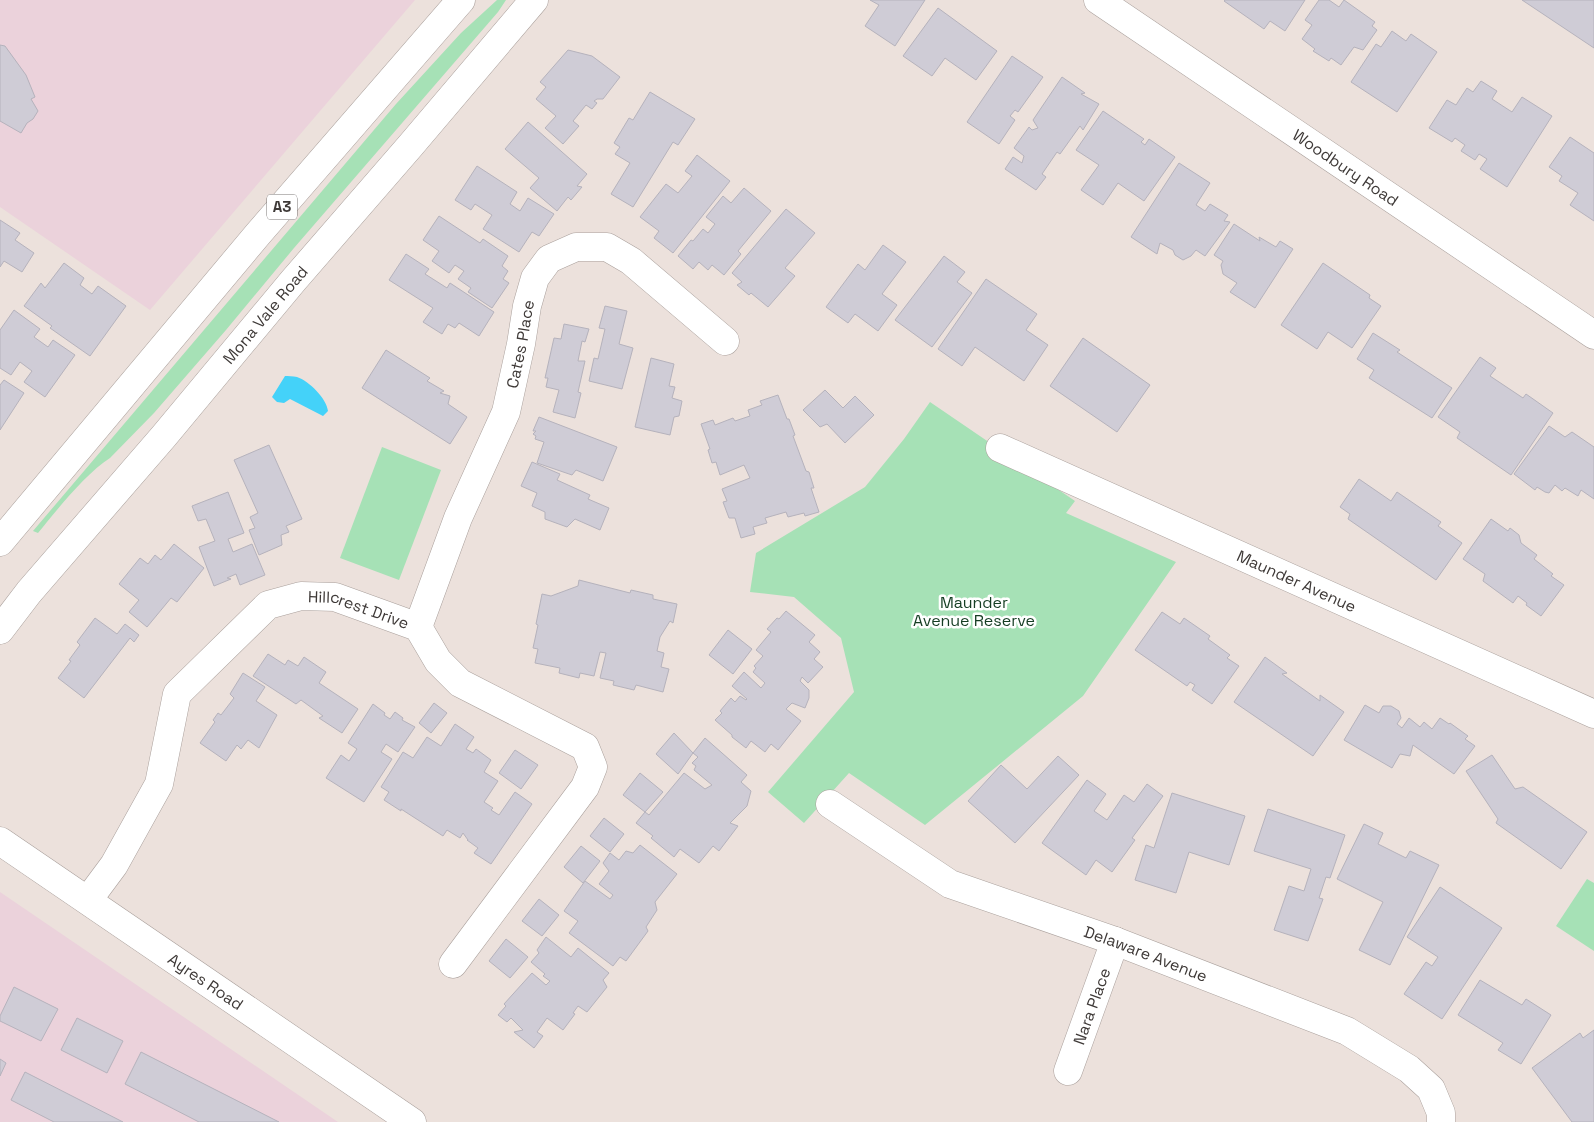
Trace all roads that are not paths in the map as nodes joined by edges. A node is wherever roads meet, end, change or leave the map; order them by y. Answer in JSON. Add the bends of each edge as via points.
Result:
{"nodes":[{"id":1,"x":460,"y":0,"type":"edge"},
{"id":2,"x":534,"y":0,"type":"edge"},
{"id":3,"x":1098,"y":0,"type":"edge"},
{"id":4,"x":1594,"y":336,"type":"edge"},
{"id":5,"x":725,"y":340,"type":"dead end"},
{"id":6,"x":1000,"y":448,"type":"dead end"},
{"id":7,"x":0,"y":542,"type":"edge"},
{"id":8,"x":418,"y":627,"type":"junction"},
{"id":9,"x":0,"y":630,"type":"edge"},
{"id":10,"x":1594,"y":714,"type":"edge"},
{"id":11,"x":830,"y":804,"type":"dead end"},
{"id":12,"x":0,"y":841,"type":"edge"},
{"id":13,"x":88,"y":900,"type":"junction"},
{"id":14,"x":1115,"y":941,"type":"junction"},
{"id":15,"x":452,"y":964,"type":"dead end"},
{"id":16,"x":1068,"y":1071,"type":"dead end"},
{"id":17,"x":412,"y":1122,"type":"edge"},
{"id":18,"x":1441,"y":1122,"type":"edge"}],
"edges":[{"from":1,"to":7,"type":"main road","number":"A3","via":[[252,241]]},
{"from":2,"to":9,"type":"main road","name":"Mona Vale Road"},
{"from":3,"to":4,"type":"main road","name":"Woodbury Road"},
{"from":5,"to":8,"type":"main road","name":"Cates Place","via":[[631,261],[607,247],[576,247],[548,259],[535,278],[506,412],[458,518]]},
{"from":6,"to":10,"type":"main road","name":"Maunder Avenue"},
{"from":8,"to":13,"type":"main road","name":"Hillcrest Drive","via":[[335,597],[301,596],[268,605],[177,694],[159,784],[114,865]]},
{"from":8,"to":15,"type":"main road","name":"Hillcrest Drive","via":[[438,661],[460,683],[585,747],[594,768],[586,787]]},
{"from":11,"to":14,"type":"main road","name":"Delaware Avenue","via":[[950,884]]},
{"from":12,"to":13,"type":"main road","name":"Ayres Road"},
{"from":13,"to":17,"type":"main road","name":"Ayres Road"},
{"from":14,"to":16,"type":"main road","name":"Nara Place"},
{"from":14,"to":18,"type":"main road","name":"Delaware Avenue","via":[[1347,1031],[1409,1069],[1432,1089],[1442,1113]]}]}
